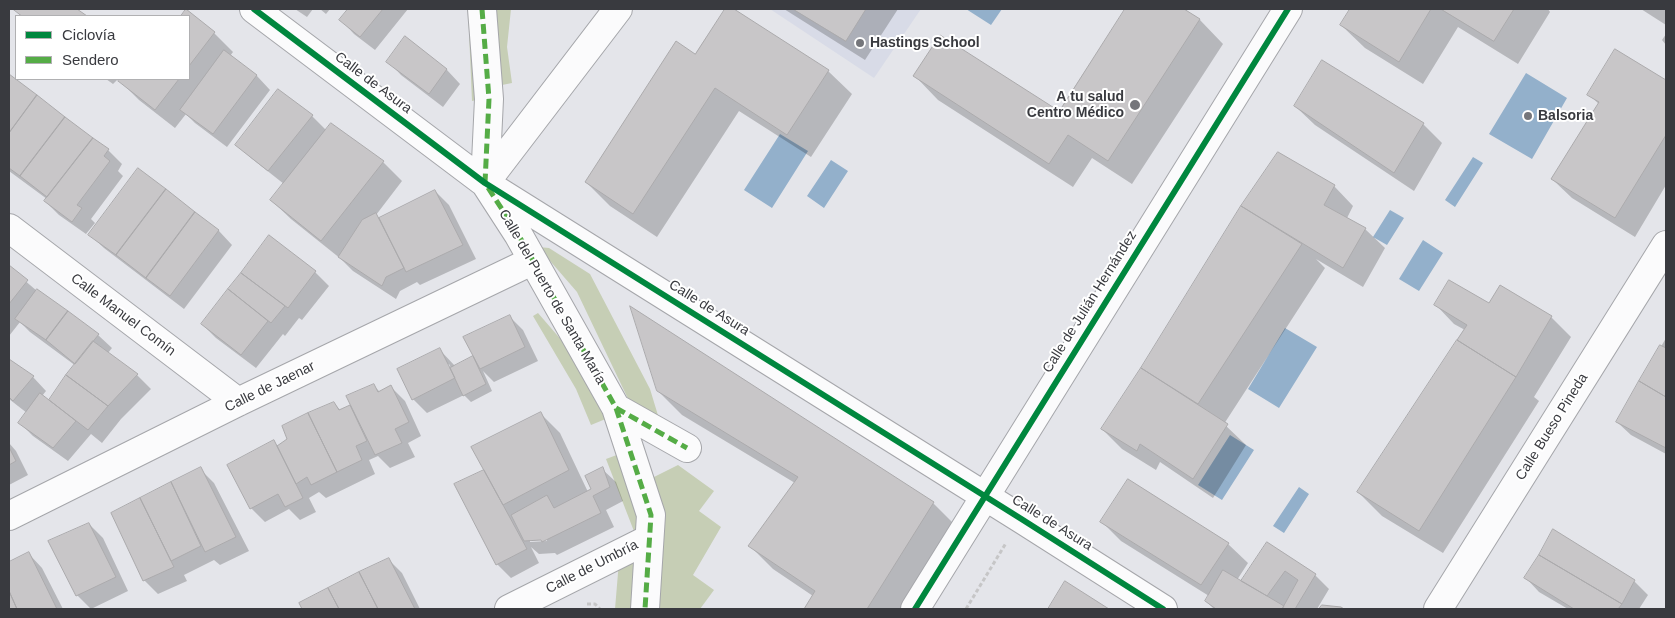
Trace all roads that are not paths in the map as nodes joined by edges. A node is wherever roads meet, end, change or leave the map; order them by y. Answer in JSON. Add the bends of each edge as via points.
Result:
{"nodes":[{"id":1,"x":254,"y":9,"type":"edge"},
{"id":2,"x":482,"y":9,"type":"edge"},
{"id":3,"x":618,"y":9,"type":"edge"},
{"id":4,"x":1288,"y":9,"type":"edge"},
{"id":5,"x":485,"y":183,"type":"junction"},
{"id":6,"x":9,"y":228,"type":"edge"},
{"id":7,"x":1666,"y":245,"type":"edge"},
{"id":8,"x":532,"y":261,"type":"junction"},
{"id":9,"x":238,"y":402,"type":"junction"},
{"id":10,"x":616,"y":408,"type":"junction"},
{"id":11,"x":687,"y":448,"type":"dead end"},
{"id":12,"x":985,"y":496,"type":"junction"},
{"id":13,"x":9,"y":516,"type":"edge"},
{"id":14,"x":649,"y":538,"type":"junction"},
{"id":15,"x":509,"y":609,"type":"edge"},
{"id":16,"x":645,"y":609,"type":"edge"},
{"id":17,"x":915,"y":609,"type":"edge"},
{"id":18,"x":1163,"y":609,"type":"edge"},
{"id":19,"x":1438,"y":609,"type":"edge"}],
"edges":[{"from":1,"to":5,"type":"street","name":"Calle de Asura"},
{"from":2,"to":5,"type":"street","via":[[489,99]]},
{"from":3,"to":5,"type":"street"},
{"from":4,"to":12,"type":"street","name":"Calle de Julián Hernández"},
{"from":5,"to":8,"type":"street","name":"Calle del Puerto de Santa María"},
{"from":5,"to":12,"type":"street","name":"Calle de Asura"},
{"from":6,"to":9,"type":"street","name":"Calle Manuel Comín"},
{"from":7,"to":19,"type":"street","name":"Calle Bueso Pineda"},
{"from":8,"to":9,"type":"street","name":"Calle de Jaenar"},
{"from":8,"to":10,"type":"street","name":"Calle del Puerto de Santa María"},
{"from":9,"to":13,"type":"street","name":"Calle de Jaenar"},
{"from":10,"to":11,"type":"street"},
{"from":10,"to":14,"type":"street","name":"Calle del Puerto de Santa María","via":[[651,515]]},
{"from":12,"to":17,"type":"street","name":"Calle de Julián Hernández"},
{"from":12,"to":18,"type":"street","name":"Calle de Asura"},
{"from":14,"to":15,"type":"street","name":"Calle de Umbría"},
{"from":14,"to":16,"type":"street","name":"Calle del Puerto de Santa María"}]}
